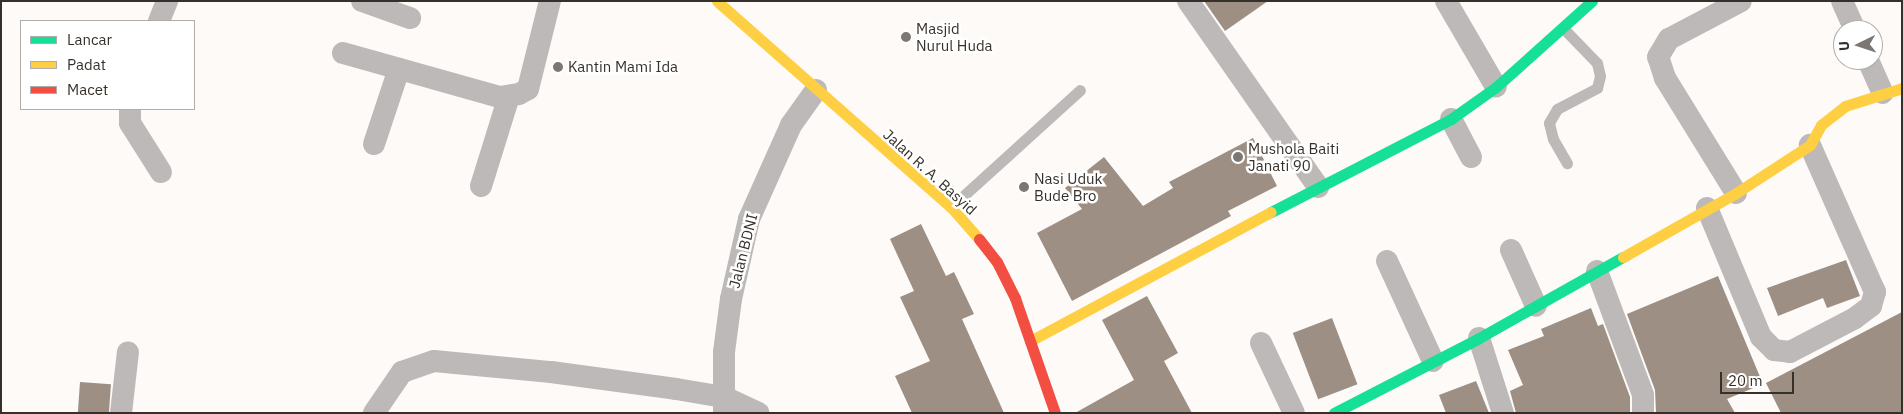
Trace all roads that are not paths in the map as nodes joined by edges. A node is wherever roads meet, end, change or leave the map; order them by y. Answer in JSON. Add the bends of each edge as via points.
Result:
{"nodes":[{"id":1,"x":167,"y":1,"type":"edge"},
{"id":2,"x":362,"y":1,"type":"edge"},
{"id":3,"x":550,"y":1,"type":"edge"},
{"id":4,"x":717,"y":1,"type":"edge"},
{"id":5,"x":1188,"y":1,"type":"edge"},
{"id":6,"x":1446,"y":1,"type":"edge"},
{"id":7,"x":1592,"y":1,"type":"edge"},
{"id":8,"x":1741,"y":1,"type":"edge"},
{"id":9,"x":1842,"y":1,"type":"edge"},
{"id":10,"x":410,"y":18,"type":"dead end"},
{"id":11,"x":159,"y":20,"type":"edge"},
{"id":12,"x":1851,"y":20,"type":"edge"},
{"id":13,"x":1564,"y":29,"type":"junction"},
{"id":14,"x":343,"y":53,"type":"dead end"},
{"id":15,"x":399,"y":69,"type":"junction"},
{"id":16,"x":1876,"y":70,"type":"edge"},
{"id":17,"x":1496,"y":87,"type":"junction"},
{"id":18,"x":816,"y":90,"type":"junction"},
{"id":19,"x":1080,"y":90,"type":"dead end"},
{"id":20,"x":1892,"y":90,"type":"edge"},
{"id":21,"x":509,"y":96,"type":"junction"},
{"id":22,"x":130,"y":110,"type":"edge"},
{"id":23,"x":1451,"y":120,"type":"junction"},
{"id":24,"x":374,"y":144,"type":"dead end"},
{"id":25,"x":1810,"y":145,"type":"junction"},
{"id":26,"x":1472,"y":157,"type":"dead end"},
{"id":27,"x":1567,"y":163,"type":"dead end"},
{"id":28,"x":161,"y":172,"type":"dead end"},
{"id":29,"x":481,"y":186,"type":"dead end"},
{"id":30,"x":1318,"y":187,"type":"junction"},
{"id":31,"x":1736,"y":193,"type":"junction"},
{"id":32,"x":950,"y":207,"type":"junction"},
{"id":33,"x":1707,"y":208,"type":"junction"},
{"id":34,"x":1511,"y":250,"type":"dead end"},
{"id":35,"x":1387,"y":261,"type":"dead end"},
{"id":36,"x":1597,"y":271,"type":"junction"},
{"id":37,"x":1536,"y":306,"type":"junction"},
{"id":38,"x":1479,"y":338,"type":"junction"},
{"id":39,"x":1030,"y":341,"type":"junction"},
{"id":40,"x":1261,"y":343,"type":"dead end"},
{"id":41,"x":128,"y":352,"type":"dead end"},
{"id":42,"x":1433,"y":361,"type":"junction"},
{"id":43,"x":724,"y":405,"type":"edge"},
{"id":44,"x":121,"y":413,"type":"edge"},
{"id":45,"x":374,"y":413,"type":"edge"},
{"id":46,"x":758,"y":413,"type":"edge"},
{"id":47,"x":1055,"y":413,"type":"edge"},
{"id":48,"x":1294,"y":413,"type":"edge"},
{"id":49,"x":1334,"y":413,"type":"edge"},
{"id":50,"x":1503,"y":413,"type":"edge"},
{"id":51,"x":1643,"y":413,"type":"edge"}],
"edges":[{"from":1,"to":11,"type":"street"},
{"from":2,"to":10,"type":"street"},
{"from":3,"to":21,"type":"street","via":[[528,89]]},
{"from":4,"to":18,"type":"street","name":"Jalan R. A. Basyid"},
{"from":5,"to":30,"type":"street"},
{"from":6,"to":17,"type":"street"},
{"from":7,"to":13,"type":"street"},
{"from":8,"to":31,"type":"street","via":[[1669,39],[1658,57],[1665,78]]},
{"from":9,"to":12,"type":"street"},
{"from":13,"to":17,"type":"street"},
{"from":13,"to":27,"type":"lane","via":[[1597,63],[1600,76],[1597,88],[1558,109],[1549,123],[1553,139]]},
{"from":14,"to":15,"type":"street"},
{"from":15,"to":21,"type":"street","via":[[500,97]]},
{"from":15,"to":24,"type":"street"},
{"from":16,"to":20,"type":"street"},
{"from":17,"to":23,"type":"street"},
{"from":18,"to":32,"type":"street","name":"Jalan R. A. Basyid"},
{"from":18,"to":43,"type":"street","name":"Jalan BDNI","via":[[791,125],[749,219],[724,352]]},
{"from":19,"to":32,"type":"lane"},
{"from":20,"to":25,"type":"street","via":[[1845,106],[1821,125]]},
{"from":21,"to":29,"type":"street"},
{"from":22,"to":28,"type":"street","via":[[130,123]]},
{"from":23,"to":26,"type":"street"},
{"from":23,"to":30,"type":"street"},
{"from":25,"to":31,"type":"street"},
{"from":25,"to":33,"type":"street","via":[[1875,292],[1871,306],[1855,318],[1790,352],[1774,350],[1761,337]]},
{"from":30,"to":39,"type":"street"},
{"from":31,"to":33,"type":"street"},
{"from":32,"to":39,"type":"street","name":"Jalan R. A. Basyid","via":[[997,262],[1015,298]]},
{"from":33,"to":36,"type":"street"},
{"from":34,"to":37,"type":"street"},
{"from":35,"to":42,"type":"street"},
{"from":36,"to":37,"type":"street"},
{"from":36,"to":51,"type":"street","via":[[1643,395]]},
{"from":37,"to":38,"type":"street"},
{"from":38,"to":42,"type":"street"},
{"from":38,"to":50,"type":"street"},
{"from":39,"to":47,"type":"street","name":"Jalan R. A. Basyid"},
{"from":40,"to":48,"type":"street"},
{"from":41,"to":44,"type":"street"},
{"from":42,"to":49,"type":"street"},
{"from":43,"to":45,"type":"street","via":[[552,372],[434,361],[402,372]]},
{"from":43,"to":46,"type":"street"}]}
